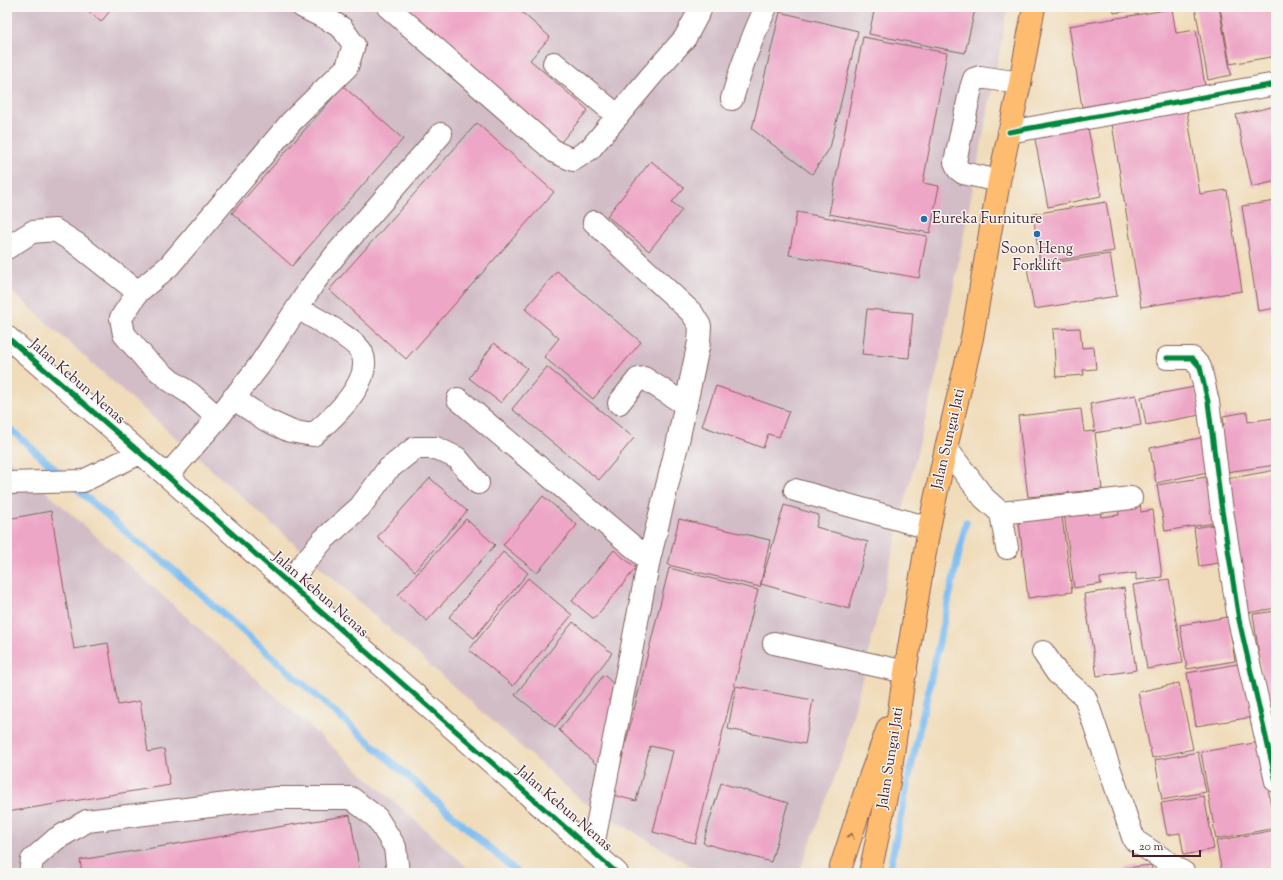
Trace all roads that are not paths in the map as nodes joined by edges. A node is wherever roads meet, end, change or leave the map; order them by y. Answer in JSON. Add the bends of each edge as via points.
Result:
{"nodes":[{"id":1,"x":303,"y":7,"type":"edge"},
{"id":2,"x":388,"y":7,"type":"edge"},
{"id":3,"x":766,"y":7,"type":"edge"},
{"id":4,"x":1034,"y":7,"type":"edge"},
{"id":5,"x":700,"y":8,"type":"edge"},
{"id":6,"x":554,"y":63,"type":"dead end"},
{"id":7,"x":1020,"y":83,"type":"junction"},
{"id":8,"x":1276,"y":84,"type":"edge"},
{"id":9,"x":732,"y":100,"type":"dead end"},
{"id":10,"x":618,"y":116,"type":"junction"},
{"id":11,"x":1010,"y":132,"type":"junction"},
{"id":12,"x":441,"y":134,"type":"dead end"},
{"id":13,"x":999,"y":181,"type":"junction"},
{"id":14,"x":594,"y":222,"type":"dead end"},
{"id":15,"x":7,"y":248,"type":"edge"},
{"id":16,"x":138,"y":292,"type":"junction"},
{"id":17,"x":298,"y":308,"type":"junction"},
{"id":18,"x":7,"y":337,"type":"edge"},
{"id":19,"x":1167,"y":358,"type":"dead end"},
{"id":20,"x":233,"y":398,"type":"junction"},
{"id":21,"x":458,"y":399,"type":"dead end"},
{"id":22,"x":619,"y":404,"type":"dead end"},
{"id":23,"x":686,"y":405,"type":"junction"},
{"id":24,"x":218,"y":418,"type":"junction"},
{"id":25,"x":946,"y":448,"type":"junction"},
{"id":26,"x":140,"y":453,"type":"junction"},
{"id":27,"x":167,"y":476,"type":"junction"},
{"id":28,"x":478,"y":482,"type":"dead end"},
{"id":29,"x":7,"y":483,"type":"edge"},
{"id":30,"x":795,"y":490,"type":"dead end"},
{"id":31,"x":1130,"y":498,"type":"dead end"},
{"id":32,"x":1001,"y":513,"type":"junction"},
{"id":33,"x":930,"y":528,"type":"junction"},
{"id":34,"x":1008,"y":548,"type":"dead end"},
{"id":35,"x":649,"y":560,"type":"junction"},
{"id":36,"x":288,"y":582,"type":"junction"},
{"id":37,"x":774,"y":643,"type":"dead end"},
{"id":38,"x":1043,"y":652,"type":"dead end"},
{"id":39,"x":904,"y":681,"type":"junction"},
{"id":40,"x":1276,"y":781,"type":"edge"},
{"id":41,"x":609,"y":865,"type":"edge"},
{"id":42,"x":30,"y":873,"type":"edge"},
{"id":43,"x":398,"y":873,"type":"edge"},
{"id":44,"x":839,"y":873,"type":"edge"},
{"id":45,"x":870,"y":873,"type":"edge"},
{"id":46,"x":1184,"y":873,"type":"edge"}],
"edges":[{"from":1,"to":16,"type":"street","via":[[342,28],[354,45],[347,67],[291,122],[169,266]]},
{"from":2,"to":10,"type":"street","via":[[555,152],[573,160],[590,149]]},
{"from":3,"to":9,"type":"street","via":[[741,68]]},
{"from":4,"to":7,"type":"main road","name":"Jalan Sungai Jati"},
{"from":5,"to":10,"type":"street","via":[[685,38]]},
{"from":6,"to":10,"type":"street"},
{"from":7,"to":11,"type":"main road","name":"Jalan Sungai Jati"},
{"from":7,"to":13,"type":"street","via":[[980,77],[974,79],[970,88],[955,162],[963,173]]},
{"from":8,"to":11,"type":"street"},
{"from":11,"to":13,"type":"main road","name":"Jalan Sungai Jati"},
{"from":12,"to":17,"type":"street","via":[[337,253]]},
{"from":13,"to":25,"type":"main road","name":"Jalan Sungai Jati","via":[[972,338]]},
{"from":14,"to":23,"type":"street","via":[[692,313],[700,326]]},
{"from":15,"to":16,"type":"street","via":[[32,232],[55,230]]},
{"from":16,"to":24,"type":"street","via":[[121,318],[124,334],[147,361]]},
{"from":17,"to":20,"type":"street","via":[[259,366]]},
{"from":17,"to":20,"type":"street","via":[[344,335],[362,352],[365,366],[359,384],[341,409],[313,435],[278,426]]},
{"from":18,"to":26,"type":"street","name":"Jalan Kebun Nenas"},
{"from":19,"to":40,"type":"street","via":[[1192,358],[1200,367],[1208,402],[1239,620]]},
{"from":20,"to":24,"type":"street"},
{"from":21,"to":35,"type":"street"},
{"from":22,"to":23,"type":"street","via":[[638,379],[644,378]]},
{"from":23,"to":35,"type":"street"},
{"from":24,"to":27,"type":"street"},
{"from":25,"to":32,"type":"street","via":[[984,498]]},
{"from":25,"to":33,"type":"main road","name":"Jalan Sungai Jati"},
{"from":26,"to":27,"type":"street","name":"Jalan Kebun Nenas"},
{"from":26,"to":29,"type":"street","via":[[83,481]]},
{"from":27,"to":36,"type":"street","name":"Jalan Kebun Nenas"},
{"from":28,"to":36,"type":"street","via":[[457,458],[436,448],[415,448],[387,470],[360,507],[323,540]]},
{"from":30,"to":33,"type":"street"},
{"from":31,"to":32,"type":"street"},
{"from":32,"to":34,"type":"street"},
{"from":33,"to":39,"type":"main road","name":"Jalan Sungai Jati"},
{"from":35,"to":41,"type":"street"},
{"from":36,"to":41,"type":"street","name":"Jalan Kebun Nenas"},
{"from":37,"to":39,"type":"street"},
{"from":38,"to":46,"type":"street","via":[[1057,673],[1085,697],[1134,840]]},
{"from":44,"to":39,"type":"main road","one_way":true},
{"from":39,"to":45,"type":"main road","name":"Jalan Sungai Jati","via":[[889,782]]},
{"from":42,"to":43,"type":"street","via":[[32,860],[56,839],[87,821],[276,798],[351,798],[377,818],[395,847]]}]}
